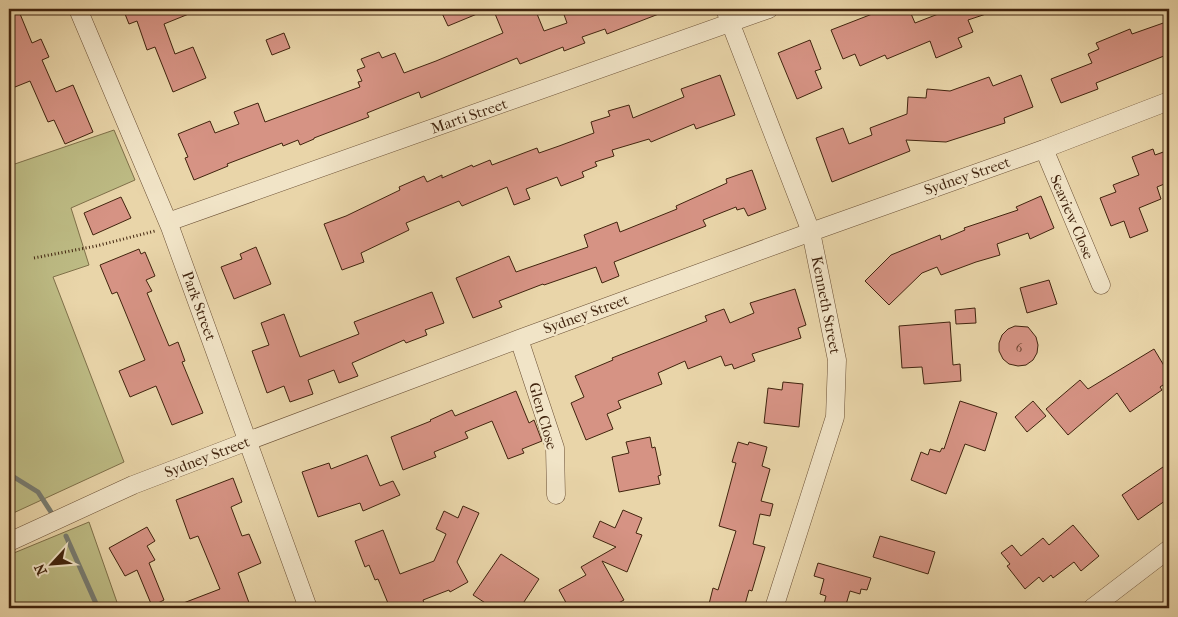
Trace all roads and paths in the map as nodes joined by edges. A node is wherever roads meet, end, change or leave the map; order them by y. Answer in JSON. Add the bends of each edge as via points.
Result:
{"nodes":[{"id":1,"x":78,"y":9,"type":"edge"},
{"id":2,"x":769,"y":9,"type":"edge"},
{"id":3,"x":728,"y":16,"type":"edge"},
{"id":4,"x":1169,"y":101,"type":"edge"},
{"id":5,"x":1044,"y":149,"type":"junction"},
{"id":6,"x":169,"y":224,"type":"junction"},
{"id":7,"x":811,"y":232,"type":"junction"},
{"id":8,"x":34,"y":258,"type":"dead end"},
{"id":9,"x":1101,"y":285,"type":"dead end"},
{"id":10,"x":519,"y":339,"type":"junction"},
{"id":11,"x":248,"y":441,"type":"junction"},
{"id":12,"x":556,"y":495,"type":"dead end"},
{"id":13,"x":9,"y":542,"type":"edge"},
{"id":14,"x":1169,"y":549,"type":"edge"},
{"id":15,"x":308,"y":608,"type":"edge"},
{"id":16,"x":774,"y":608,"type":"edge"},
{"id":17,"x":1092,"y":608,"type":"edge"}],
"edges":[{"from":1,"to":6,"type":"street","name":"Park Street"},
{"from":2,"to":3,"type":"street","name":"Marti Street"},
{"from":3,"to":6,"type":"street","name":"Marti Street"},
{"from":3,"to":7,"type":"street","name":"Kenneth Street"},
{"from":4,"to":5,"type":"street","name":"Sydney Street"},
{"from":5,"to":7,"type":"street","name":"Sydney Street"},
{"from":5,"to":9,"type":"street","name":"Seaview Close"},
{"from":6,"to":8,"type":"path","via":[[96,246]]},
{"from":6,"to":11,"type":"street","name":"Park Street"},
{"from":7,"to":10,"type":"street","name":"Sydney Street"},
{"from":7,"to":16,"type":"street","name":"Kenneth Street","via":[[837,360],[835,417]]},
{"from":10,"to":11,"type":"street","name":"Sydney Street"},
{"from":10,"to":12,"type":"street","name":"Glen Close","via":[[555,448]]},
{"from":11,"to":13,"type":"street","name":"Sydney Street","via":[[133,485]]},
{"from":11,"to":15,"type":"street","name":"Park Street"},
{"from":14,"to":17,"type":"street"}]}
